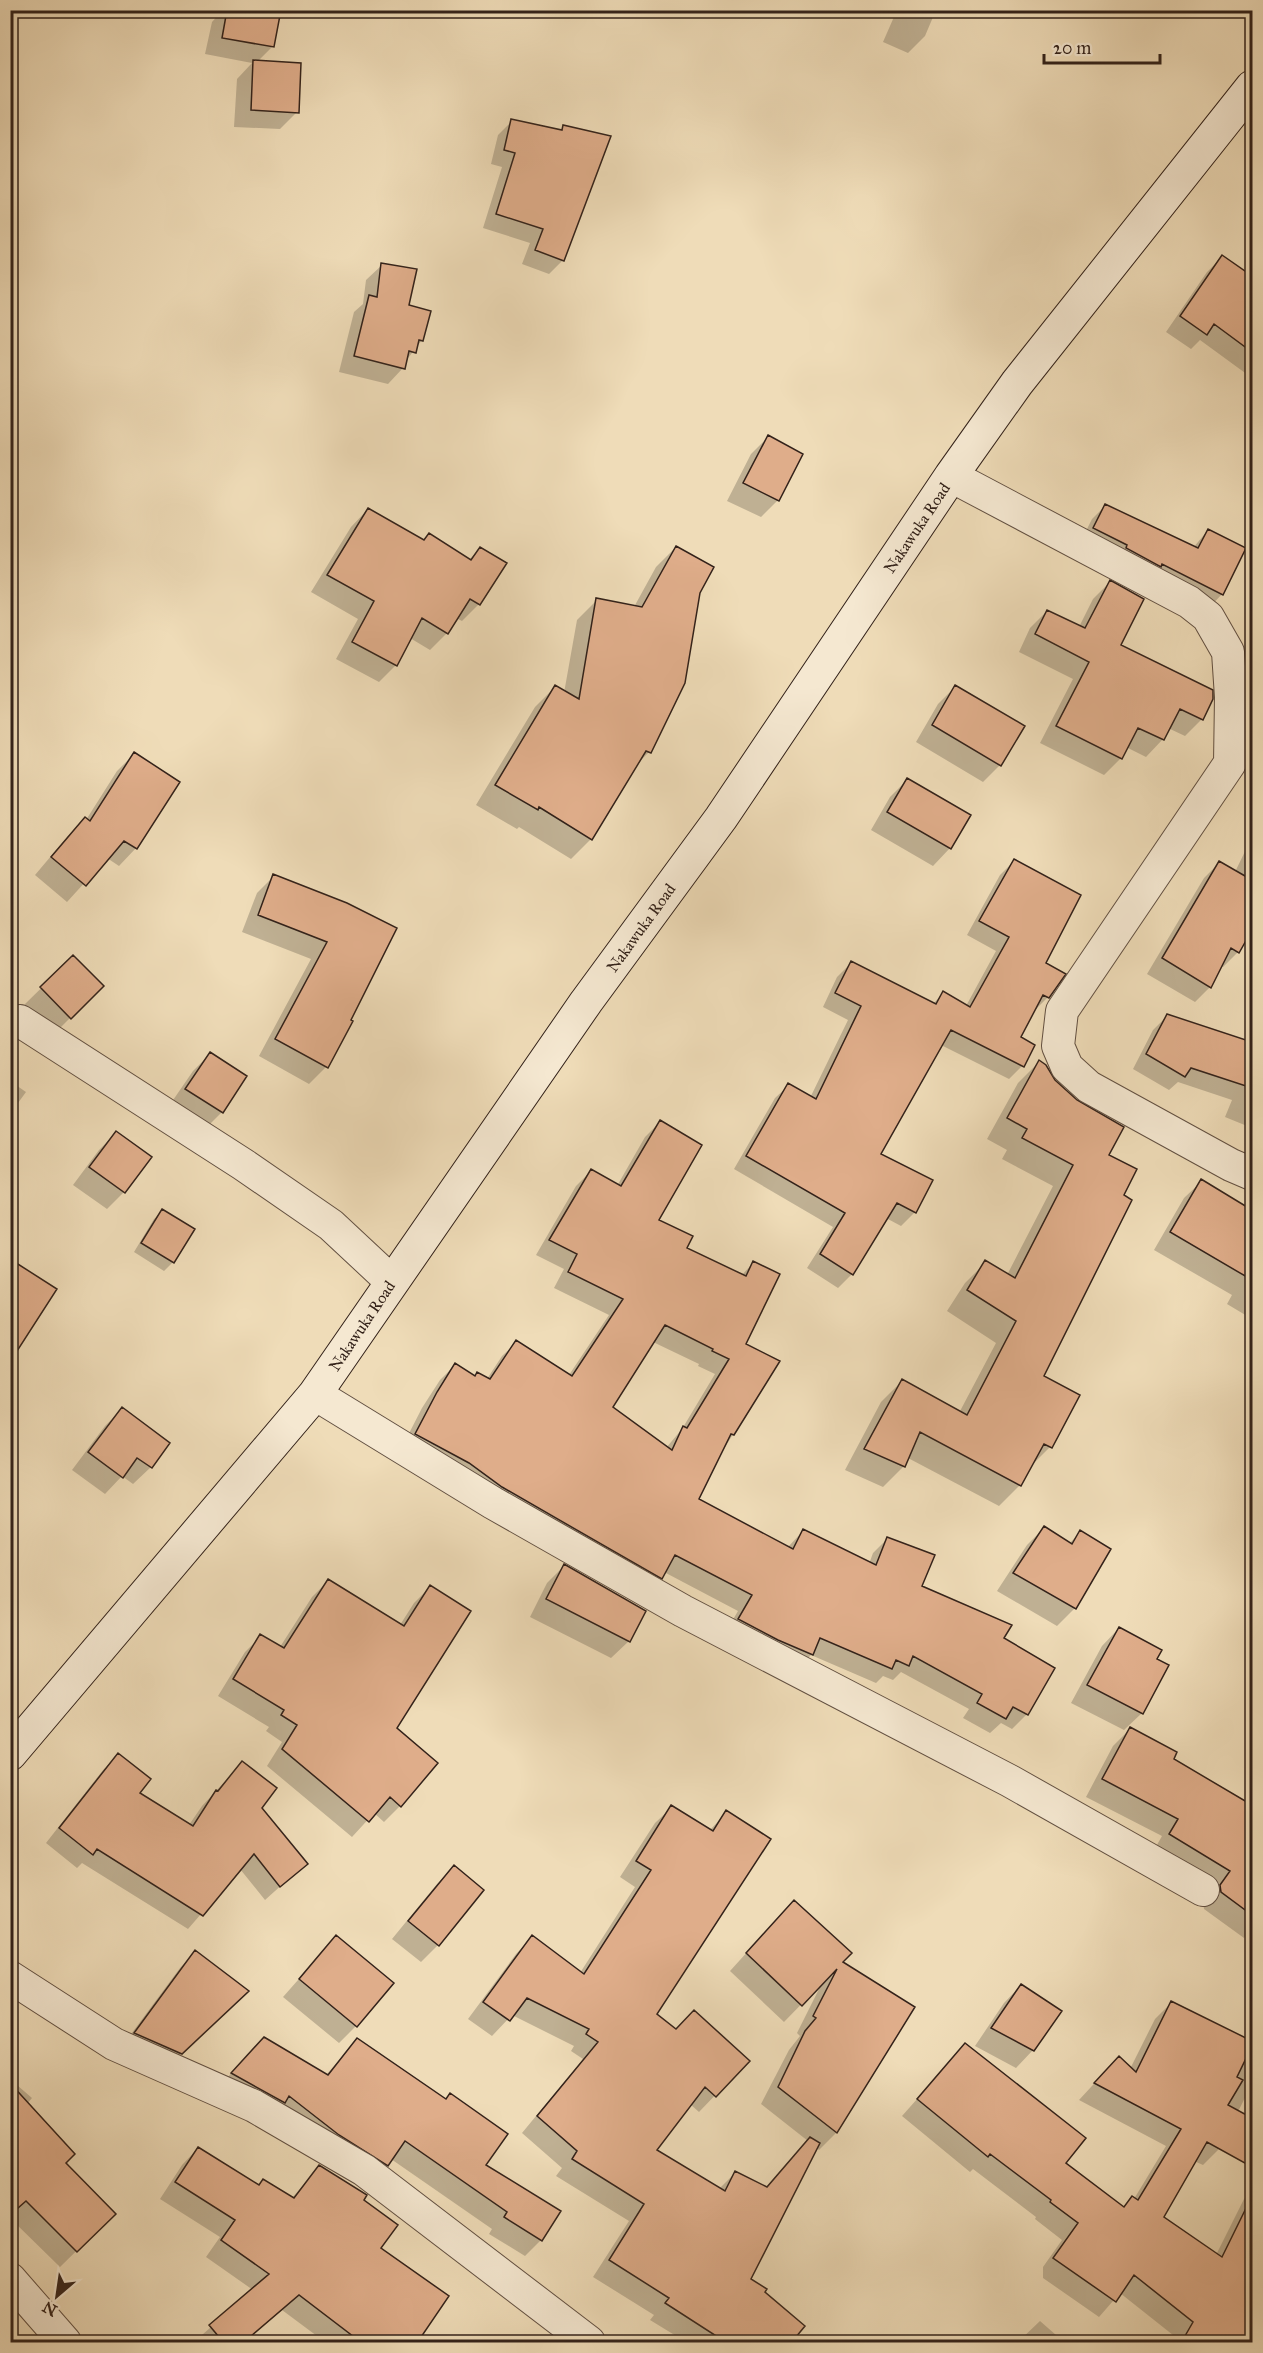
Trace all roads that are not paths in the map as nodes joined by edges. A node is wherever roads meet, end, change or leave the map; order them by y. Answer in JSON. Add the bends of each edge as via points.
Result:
{"nodes":[{"id":1,"x":1252,"y":87,"type":"edge"},
{"id":2,"x":951,"y":477,"type":"junction"},
{"id":3,"x":20,"y":1021,"type":"dead end"},
{"id":4,"x":1252,"y":1174,"type":"edge"},
{"id":5,"x":392,"y":1282,"type":"junction"},
{"id":6,"x":315,"y":1394,"type":"junction"},
{"id":7,"x":10,"y":1754,"type":"edge"},
{"id":8,"x":1203,"y":1890,"type":"dead end"},
{"id":9,"x":10,"y":1977,"type":"edge"},
{"id":10,"x":10,"y":2279,"type":"edge"},
{"id":11,"x":65,"y":2343,"type":"edge"},
{"id":12,"x":589,"y":2343,"type":"edge"}],
"edges":[{"from":1,"to":2,"type":"main road","name":"Nakawuka Road","via":[[1017,383]]},
{"from":2,"to":4,"type":"street","via":[[1189,602],[1208,617],[1228,652],[1230,763],[1062,1011],[1058,1046],[1066,1067],[1089,1087]]},
{"from":2,"to":5,"type":"main road","name":"Nakawuka Road","via":[[721,818],[586,1002]]},
{"from":3,"to":5,"type":"street","via":[[331,1225]]},
{"from":5,"to":6,"type":"main road","name":"Nakawuka Road"},
{"from":6,"to":7,"type":"main road","name":"Nakawuka Road"},
{"from":6,"to":8,"type":"street","via":[[493,1503],[683,1611],[1010,1780]]},
{"from":9,"to":12,"type":"street","via":[[114,2044],[254,2106],[364,2170]]},
{"from":10,"to":11,"type":"street"}]}
